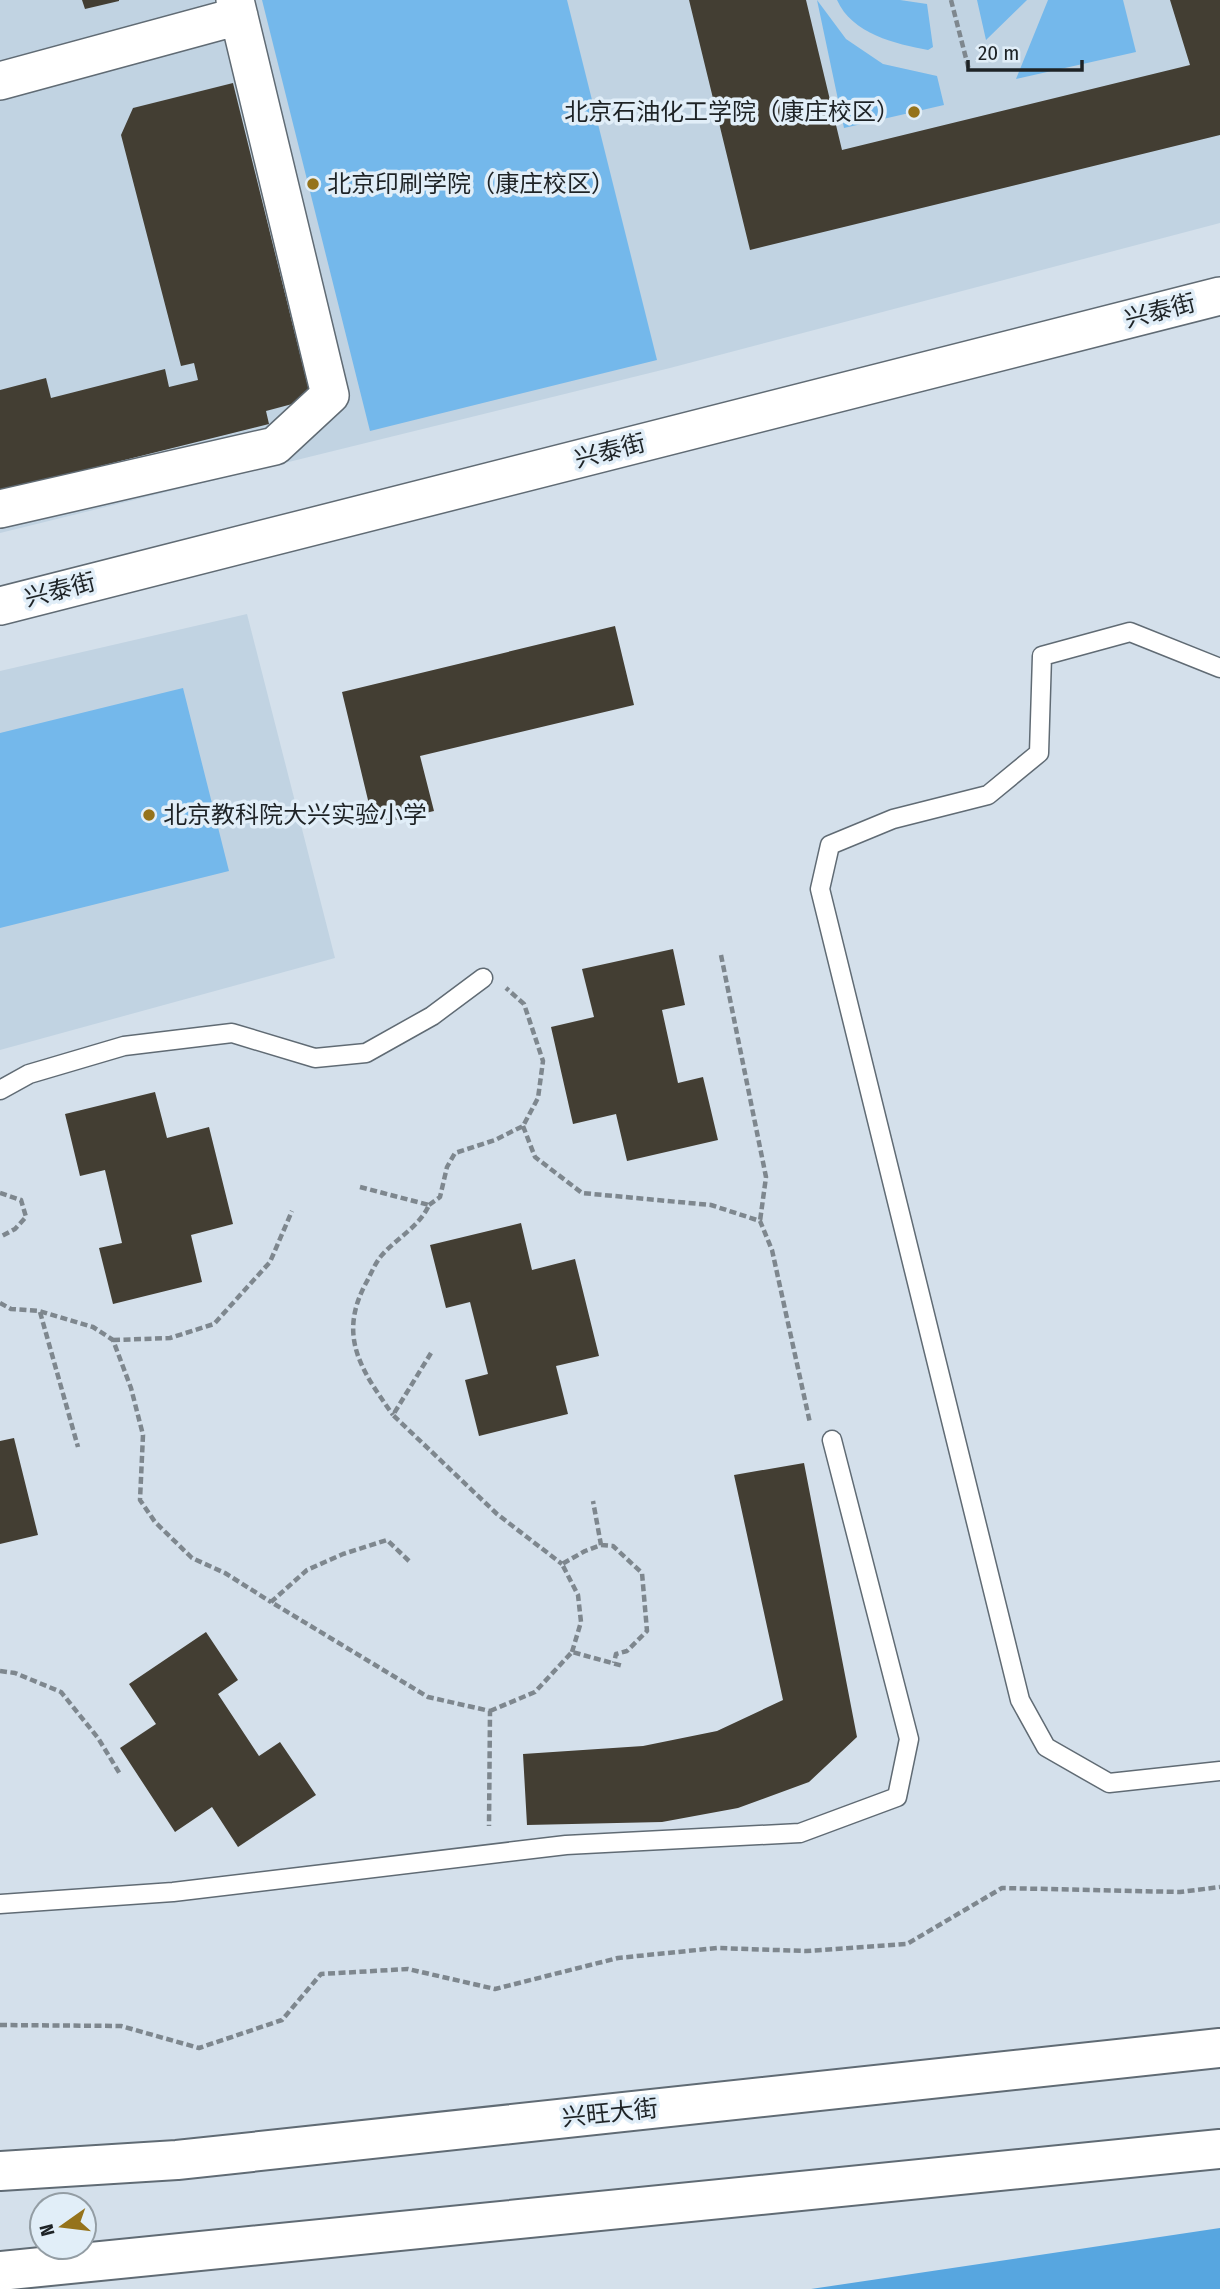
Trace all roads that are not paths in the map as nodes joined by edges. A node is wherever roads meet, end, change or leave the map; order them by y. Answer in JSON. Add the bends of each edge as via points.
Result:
{"nodes":[{"id":1,"x":237,"y":8,"type":"edge"},
{"id":2,"x":0,"y":81,"type":"edge"},
{"id":3,"x":1220,"y":296,"type":"edge"},
{"id":4,"x":0,"y":509,"type":"edge"},
{"id":5,"x":0,"y":606,"type":"edge"},
{"id":6,"x":1220,"y":668,"type":"edge"},
{"id":7,"x":483,"y":978,"type":"road end"},
{"id":8,"x":0,"y":1090,"type":"edge"},
{"id":9,"x":832,"y":1440,"type":"dead end"},
{"id":10,"x":1220,"y":1771,"type":"edge"},
{"id":11,"x":0,"y":1904,"type":"edge"},
{"id":12,"x":1220,"y":2048,"type":"edge"},
{"id":13,"x":1220,"y":2149,"type":"edge"},
{"id":14,"x":0,"y":2171,"type":"edge"},
{"id":15,"x":0,"y":2271,"type":"edge"}],
"edges":[{"from":1,"to":2,"type":"street"},
{"from":1,"to":4,"type":"street","via":[[330,395],[275,446]]},
{"from":3,"to":5,"type":"street","name":"兴泰街"},
{"from":6,"to":10,"type":"lane","via":[[1130,632],[1042,656],[1039,753],[988,795],[893,820],[830,845],[820,889],[1020,1700],[1046,1747],[1108,1783]]},
{"from":7,"to":8,"type":"lane","via":[[432,1016],[366,1053],[315,1058],[232,1033],[124,1046],[29,1074]]},
{"from":9,"to":11,"type":"lane","via":[[909,1739],[897,1797],[800,1833],[566,1845],[173,1892]]},
{"from":12,"to":14,"type":"main road","name":"兴旺大街","via":[[177,2160]]},
{"from":13,"to":15,"type":"main road"}]}
